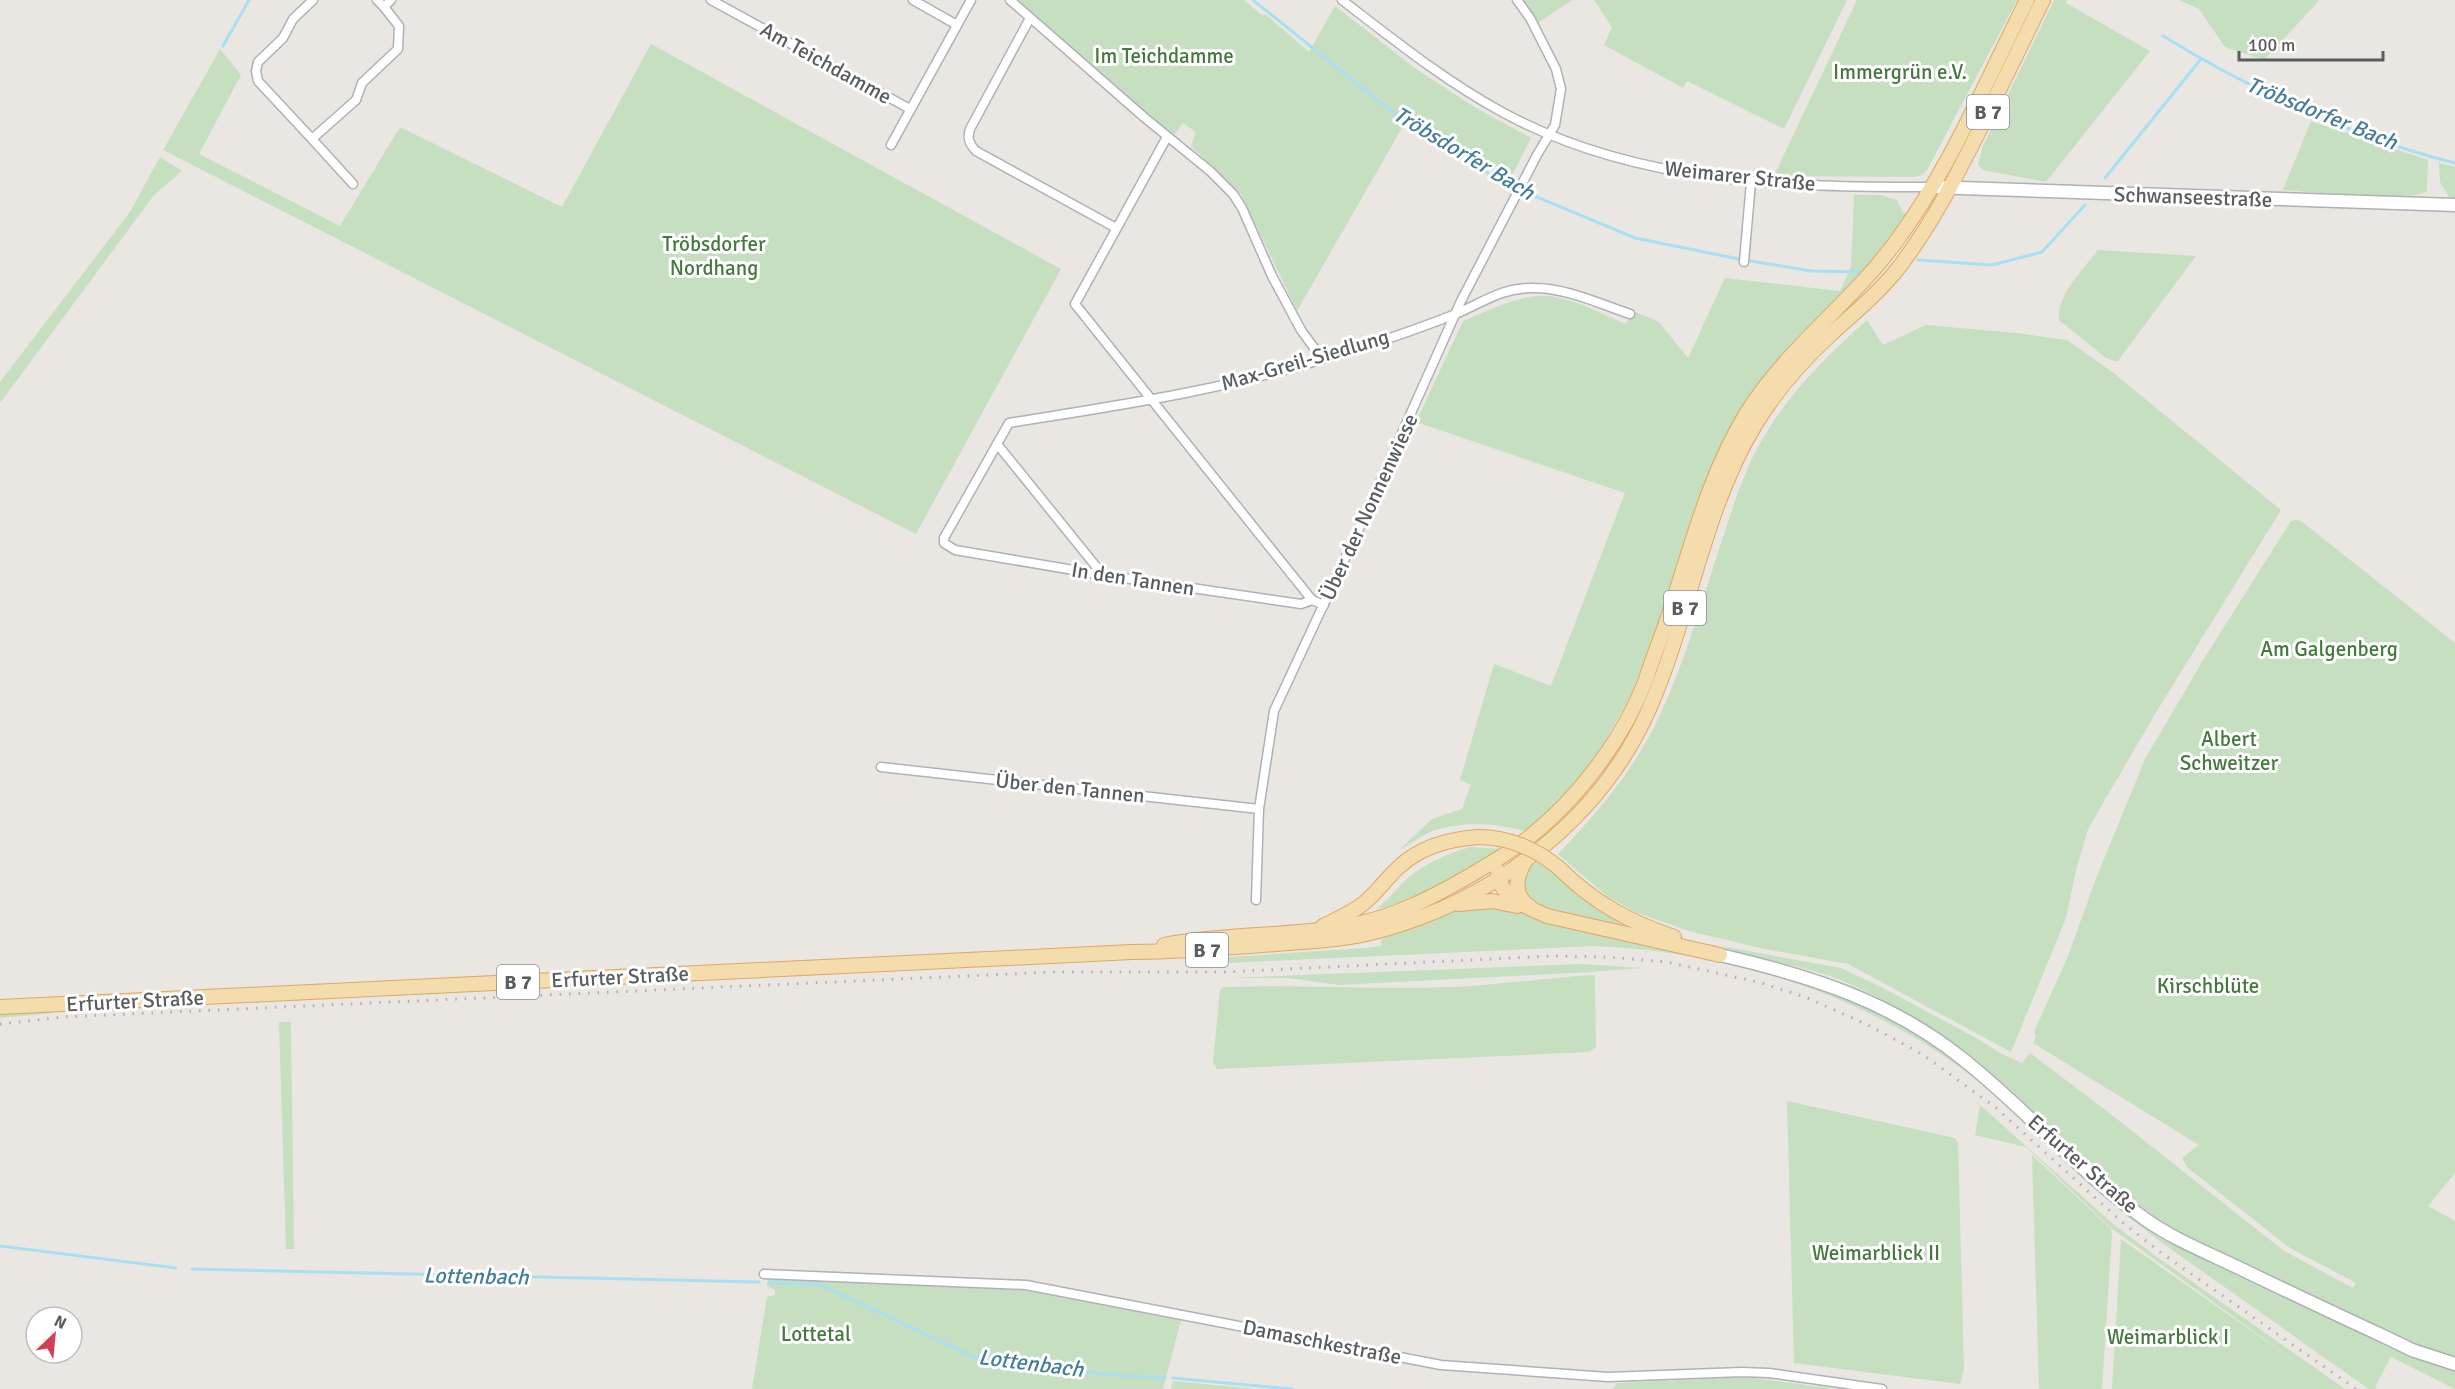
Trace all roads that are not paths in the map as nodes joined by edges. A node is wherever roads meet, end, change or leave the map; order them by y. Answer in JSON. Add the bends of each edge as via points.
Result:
{"nodes":[{"id":1,"x":313,"y":0,"type":"edge"},
{"id":2,"x":391,"y":0,"type":"edge"},
{"id":3,"x":711,"y":0,"type":"edge"},
{"id":4,"x":913,"y":0,"type":"edge"},
{"id":5,"x":971,"y":0,"type":"edge"},
{"id":6,"x":1010,"y":0,"type":"edge"},
{"id":7,"x":1342,"y":0,"type":"edge"},
{"id":8,"x":1517,"y":0,"type":"edge"},
{"id":9,"x":2027,"y":0,"type":"edge"},
{"id":10,"x":2043,"y":0,"type":"edge"},
{"id":11,"x":380,"y":4,"type":"edge"},
{"id":12,"x":1030,"y":18,"type":"junction"},
{"id":13,"x":957,"y":25,"type":"junction"},
{"id":14,"x":910,"y":109,"type":"junction"},
{"id":15,"x":1549,"y":135,"type":"junction"},
{"id":16,"x":1167,"y":137,"type":"junction"},
{"id":17,"x":312,"y":139,"type":"junction"},
{"id":18,"x":891,"y":145,"type":"dead end"},
{"id":19,"x":1751,"y":182,"type":"junction"},
{"id":20,"x":353,"y":184,"type":"dead end"},
{"id":21,"x":1931,"y":187,"type":"junction"},
{"id":22,"x":1950,"y":188,"type":"junction"},
{"id":23,"x":2455,"y":205,"type":"edge"},
{"id":24,"x":1116,"y":228,"type":"junction"},
{"id":25,"x":1744,"y":262,"type":"dead end"},
{"id":26,"x":1455,"y":314,"type":"junction"},
{"id":27,"x":1630,"y":314,"type":"dead end"},
{"id":28,"x":1323,"y":359,"type":"junction"},
{"id":29,"x":1154,"y":400,"type":"junction"},
{"id":30,"x":997,"y":444,"type":"junction"},
{"id":31,"x":944,"y":543,"type":"joint"},
{"id":32,"x":1103,"y":575,"type":"junction"},
{"id":33,"x":1312,"y":600,"type":"junction"},
{"id":34,"x":1324,"y":605,"type":"junction"},
{"id":35,"x":882,"y":767,"type":"dead end"},
{"id":36,"x":1259,"y":809,"type":"junction"},
{"id":37,"x":1503,"y":856,"type":"junction"},
{"id":38,"x":1526,"y":858,"type":"junction"},
{"id":39,"x":1499,"y":878,"type":"junction"},
{"id":40,"x":1256,"y":900,"type":"dead end"},
{"id":41,"x":1448,"y":907,"type":"junction"},
{"id":42,"x":1536,"y":912,"type":"junction"},
{"id":43,"x":1315,"y":930,"type":"junction"},
{"id":44,"x":1132,"y":952,"type":"junction"},
{"id":45,"x":1720,"y":955,"type":"junction"},
{"id":46,"x":0,"y":1007,"type":"edge"},
{"id":47,"x":764,"y":1274,"type":"dead end"},
{"id":48,"x":2455,"y":1364,"type":"edge"},
{"id":49,"x":1882,"y":1389,"type":"edge"}],
"edges":[{"from":1,"to":17,"type":"street","via":[[258,62],[256,71],[258,81]]},
{"from":2,"to":11,"type":"street"},
{"from":3,"to":14,"type":"street","name":"Am Teichdamme"},
{"from":4,"to":13,"type":"street"},
{"from":5,"to":13,"type":"street","name":"Am Teichdamme"},
{"from":6,"to":12,"type":"street"},
{"from":7,"to":15,"type":"street","name":"Weimarer Straße","via":[[1448,80]]},
{"from":8,"to":15,"type":"street","name":"Über der Nonnenwiese","via":[[1556,69],[1562,89],[1555,125]]},
{"from":9,"to":21,"type":"main road","number":"B 7"},
{"from":10,"to":22,"type":"main road","number":"B 7"},
{"from":11,"to":17,"type":"street","via":[[399,26],[398,49],[362,83],[356,100]]},
{"from":12,"to":16,"type":"street"},
{"from":12,"to":24,"type":"street","via":[[970,129],[970,145]]},
{"from":13,"to":14,"type":"street","name":"Am Teichdamme"},
{"from":14,"to":18,"type":"street","name":"Am Teichdamme"},
{"from":15,"to":19,"type":"street","name":"Weimarer Straße","via":[[1656,167]]},
{"from":15,"to":26,"type":"street","name":"Über der Nonnenwiese"},
{"from":16,"to":24,"type":"street"},
{"from":16,"to":28,"type":"street","via":[[1233,194],[1301,330]]},
{"from":17,"to":20,"type":"street"},
{"from":19,"to":21,"type":"street","name":"Weimarer Straße"},
{"from":19,"to":25,"type":"street"},
{"from":21,"to":22,"type":"street","name":"Schwanseestraße"},
{"from":21,"to":37,"type":"main road","number":"B 7","via":[[1895,244],[1859,288],[1792,354],[1749,410],[1713,479],[1642,689],[1614,741],[1573,795]]},
{"from":22,"to":23,"type":"street","name":"Schwanseestraße"},
{"from":22,"to":38,"type":"main road","number":"B 7","via":[[1927,229],[1898,268],[1866,304],[1805,360],[1756,423],[1726,483],[1650,707],[1631,744],[1580,812]]},
{"from":24,"to":29,"type":"street","via":[[1075,304]]},
{"from":26,"to":27,"type":"street","name":"Max-Greil-Siedlung","via":[[1502,292],[1534,288],[1561,291]]},
{"from":26,"to":28,"type":"street","name":"Max-Greil-Siedlung"},
{"from":26,"to":34,"type":"street","name":"Über der Nonnenwiese"},
{"from":28,"to":29,"type":"street","name":"Max-Greil-Siedlung"},
{"from":29,"to":30,"type":"street","name":"Max-Greil-Siedlung","via":[[1009,423]]},
{"from":29,"to":33,"type":"street"},
{"from":30,"to":31,"type":"street","name":"Max-Greil-Siedlung"},
{"from":30,"to":32,"type":"street"},
{"from":31,"to":32,"type":"street","name":"In den Tannen","via":[[955,550]]},
{"from":32,"to":33,"type":"street","name":"In den Tannen","via":[[1301,604]]},
{"from":33,"to":34,"type":"street","name":"In den Tannen"},
{"from":34,"to":36,"type":"street","name":"Über der Nonnenwiese","via":[[1274,711]]},
{"from":35,"to":36,"type":"street","name":"Über den Tannen"},
{"from":36,"to":40,"type":"street","name":"Über der Nonnenwiese"},
{"from":37,"to":39,"type":"main road"},
{"from":37,"to":43,"type":"main road","number":"B 7","via":[[1428,900],[1398,912]]},
{"from":38,"to":39,"type":"main road","number":"B 7"},
{"from":38,"to":42,"type":"main road","via":[[1516,884],[1526,904]]},
{"from":39,"to":41,"type":"main road","number":"B 7"},
{"from":39,"to":42,"type":"main road","via":[[1512,900]]},
{"from":41,"to":42,"type":"main road","via":[[1492,901]]},
{"from":41,"to":44,"type":"main road","name":"Erfurter Straße","number":"B 7","via":[[1381,930],[1325,941],[1205,951]]},
{"from":42,"to":45,"type":"main road"},
{"from":43,"to":44,"type":"main road","name":"Erfurter Straße","number":"B 7","via":[[1197,939]]},
{"from":43,"to":45,"type":"main road","number":"B 7","bridge":true,"via":[[1363,904],[1414,855],[1449,840],[1478,837],[1514,842],[1548,858],[1585,892],[1616,913]]},
{"from":44,"to":46,"type":"main road","name":"Erfurter Straße","number":"B 7"},
{"from":45,"to":48,"type":"street","name":"Erfurter Straße","via":[[1815,979],[1889,1011],[1963,1059],[2147,1221],[2412,1350]]},
{"from":47,"to":49,"type":"street","name":"Damaschkestraße","via":[[1026,1285],[1441,1365],[1608,1377],[1742,1372]]}]}
